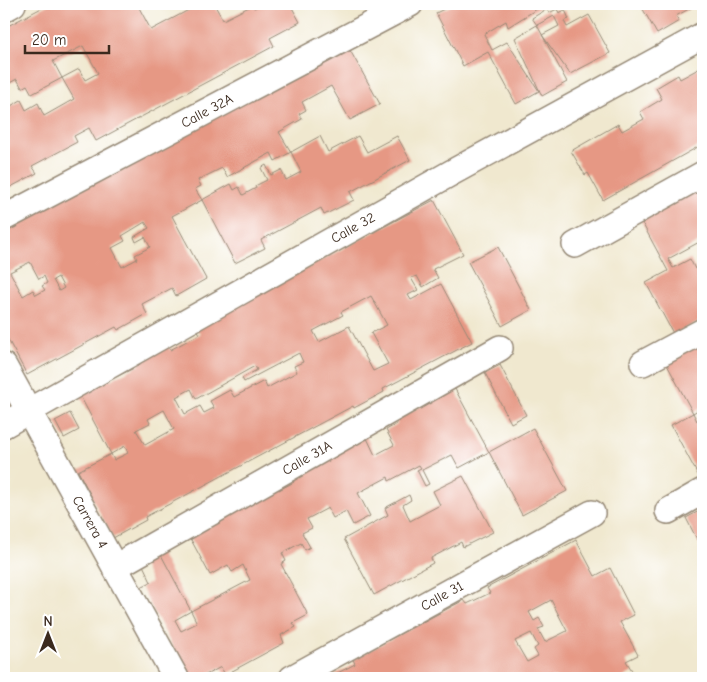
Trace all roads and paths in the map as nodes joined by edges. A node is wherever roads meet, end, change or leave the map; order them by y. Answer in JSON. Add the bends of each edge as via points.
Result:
{"nodes":[{"id":1,"x":13,"y":4,"type":"edge"},
{"id":2,"x":410,"y":4,"type":"edge"},
{"id":3,"x":4,"y":9,"type":"edge"},
{"id":4,"x":703,"y":35,"type":"edge"},
{"id":5,"x":703,"y":174,"type":"edge"},
{"id":6,"x":4,"y":218,"type":"edge"},
{"id":7,"x":575,"y":245,"type":"dead end"},
{"id":8,"x":703,"y":331,"type":"edge"},
{"id":9,"x":500,"y":348,"type":"dead end"},
{"id":10,"x":643,"y":363,"type":"dead end"},
{"id":11,"x":4,"y":366,"type":"edge"},
{"id":12,"x":29,"y":410,"type":"junction"},
{"id":13,"x":4,"y":424,"type":"edge"},
{"id":14,"x":703,"y":491,"type":"edge"},
{"id":15,"x":668,"y":510,"type":"dead end"},
{"id":16,"x":592,"y":513,"type":"dead end"},
{"id":17,"x":115,"y":567,"type":"junction"},
{"id":18,"x":176,"y":678,"type":"edge"},
{"id":19,"x":292,"y":678,"type":"edge"}],
"edges":[{"from":1,"to":3,"type":"street"},
{"from":2,"to":6,"type":"street","name":"Calle 32A"},
{"from":4,"to":12,"type":"street","name":"Calle 32"},
{"from":5,"to":7,"type":"street"},
{"from":8,"to":10,"type":"street"},
{"from":9,"to":17,"type":"street","name":"Calle 31A"},
{"from":11,"to":12,"type":"street","name":"Carrera 4"},
{"from":12,"to":13,"type":"street","name":"Calle 32"},
{"from":12,"to":17,"type":"street","name":"Carrera 4"},
{"from":14,"to":15,"type":"street"},
{"from":16,"to":19,"type":"street","name":"Calle 31"},
{"from":17,"to":18,"type":"street","name":"Carrera 4"}]}
